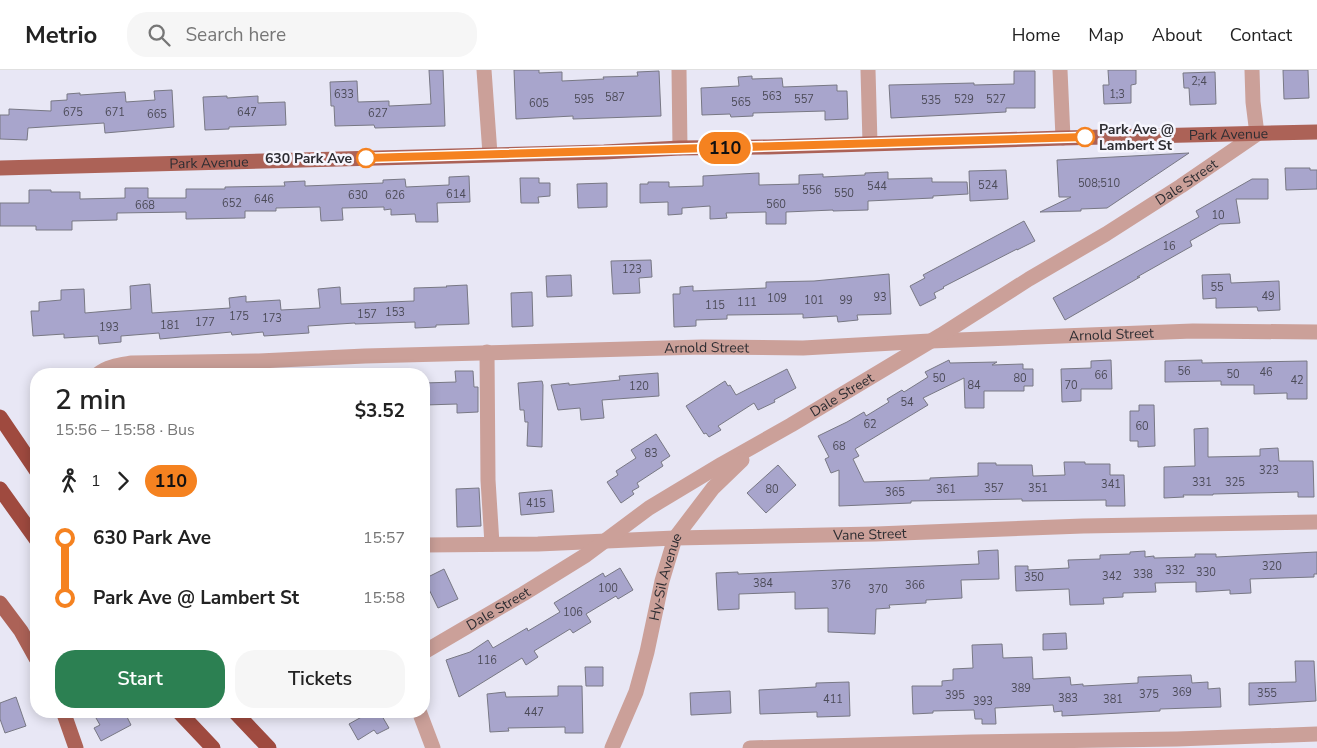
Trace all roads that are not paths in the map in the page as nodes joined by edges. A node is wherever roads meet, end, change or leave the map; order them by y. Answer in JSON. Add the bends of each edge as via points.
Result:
{"nodes":[{"id":1,"x":484,"y":70,"type":"edge"},
{"id":2,"x":678,"y":70,"type":"edge"},
{"id":3,"x":868,"y":70,"type":"edge"},
{"id":4,"x":1060,"y":70,"type":"edge"},
{"id":5,"x":1252,"y":70,"type":"edge"},
{"id":6,"x":1317,"y":132,"type":"edge"},
{"id":7,"x":1257,"y":134,"type":"junction"},
{"id":8,"x":1063,"y":138,"type":"junction"},
{"id":9,"x":870,"y":143,"type":"junction"},
{"id":10,"x":680,"y":148,"type":"junction"},
{"id":11,"x":490,"y":154,"type":"junction"},
{"id":12,"x":0,"y":168,"type":"edge"},
{"id":13,"x":1317,"y":332,"type":"edge"},
{"id":14,"x":930,"y":341,"type":"junction"},
{"id":15,"x":487,"y":352,"type":"junction"},
{"id":16,"x":107,"y":368,"type":"edge"},
{"id":17,"x":0,"y":416,"type":"edge"},
{"id":18,"x":772,"y":436,"type":"junction"},
{"id":19,"x":30,"y":461,"type":"edge"},
{"id":20,"x":0,"y":489,"type":"edge"},
{"id":21,"x":1317,"y":522,"type":"edge"},
{"id":22,"x":30,"y":531,"type":"edge"},
{"id":23,"x":676,"y":538,"type":"junction"},
{"id":24,"x":605,"y":540,"type":"junction"},
{"id":25,"x":492,"y":544,"type":"junction"},
{"id":26,"x":430,"y":545,"type":"edge"},
{"id":27,"x":0,"y":603,"type":"edge"},
{"id":28,"x":30,"y":647,"type":"edge"},
{"id":29,"x":430,"y":648,"type":"edge"},
{"id":30,"x":65,"y":718,"type":"edge"},
{"id":31,"x":184,"y":718,"type":"edge"},
{"id":32,"x":241,"y":718,"type":"edge"},
{"id":33,"x":422,"y":718,"type":"edge"},
{"id":34,"x":1317,"y":734,"type":"edge"},
{"id":35,"x":76,"y":748,"type":"edge"},
{"id":36,"x":212,"y":748,"type":"edge"},
{"id":37,"x":269,"y":748,"type":"edge"},
{"id":38,"x":433,"y":748,"type":"edge"},
{"id":39,"x":612,"y":748,"type":"edge"},
{"id":40,"x":750,"y":748,"type":"edge"}],
"edges":[{"from":1,"to":11,"type":"street"},
{"from":2,"to":10,"type":"street"},
{"from":3,"to":9,"type":"street"},
{"from":4,"to":8,"type":"street"},
{"from":5,"to":7,"type":"street"},
{"from":6,"to":7,"type":"main road","name":"Park Avenue"},
{"from":7,"to":8,"type":"main road","name":"Park Avenue"},
{"from":7,"to":14,"type":"street","name":"Dale Street","via":[[1106,234]]},
{"from":8,"to":9,"type":"main road","name":"Park Avenue"},
{"from":9,"to":10,"type":"main road","name":"Park Avenue"},
{"from":10,"to":11,"type":"main road","name":"Park Avenue"},
{"from":11,"to":12,"type":"main road","name":"Park Avenue"},
{"from":13,"to":14,"type":"street","name":"Arnold Street","via":[[1193,331]]},
{"from":14,"to":15,"type":"street","name":"Arnold Street","via":[[803,348]]},
{"from":14,"to":18,"type":"street","name":"Dale Street"},
{"from":15,"to":16,"type":"street","name":"Arnold Street","via":[[132,363]]},
{"from":15,"to":25,"type":"street"},
{"from":17,"to":19,"type":"highway"},
{"from":18,"to":23,"type":"street","name":"Hy-Sil Avenue","via":[[713,488]]},
{"from":18,"to":24,"type":"street","name":"Dale Street","via":[[649,508]]},
{"from":20,"to":22,"type":"highway"},
{"from":21,"to":23,"type":"street","name":"Vane Street"},
{"from":23,"to":24,"type":"street","name":"Vane Street"},
{"from":23,"to":39,"type":"street","name":"Hy-Sil Avenue","via":[[662,581],[636,692]]},
{"from":24,"to":25,"type":"street","name":"Vane Street"},
{"from":24,"to":29,"type":"street","name":"Dale Street","via":[[586,555]]},
{"from":25,"to":26,"type":"street","name":"Vane Street"},
{"from":27,"to":28,"type":"main road"},
{"from":30,"to":35,"type":"main road"},
{"from":31,"to":36,"type":"highway"},
{"from":32,"to":37,"type":"highway"},
{"from":33,"to":38,"type":"street"},
{"from":34,"to":40,"type":"street"}]}
